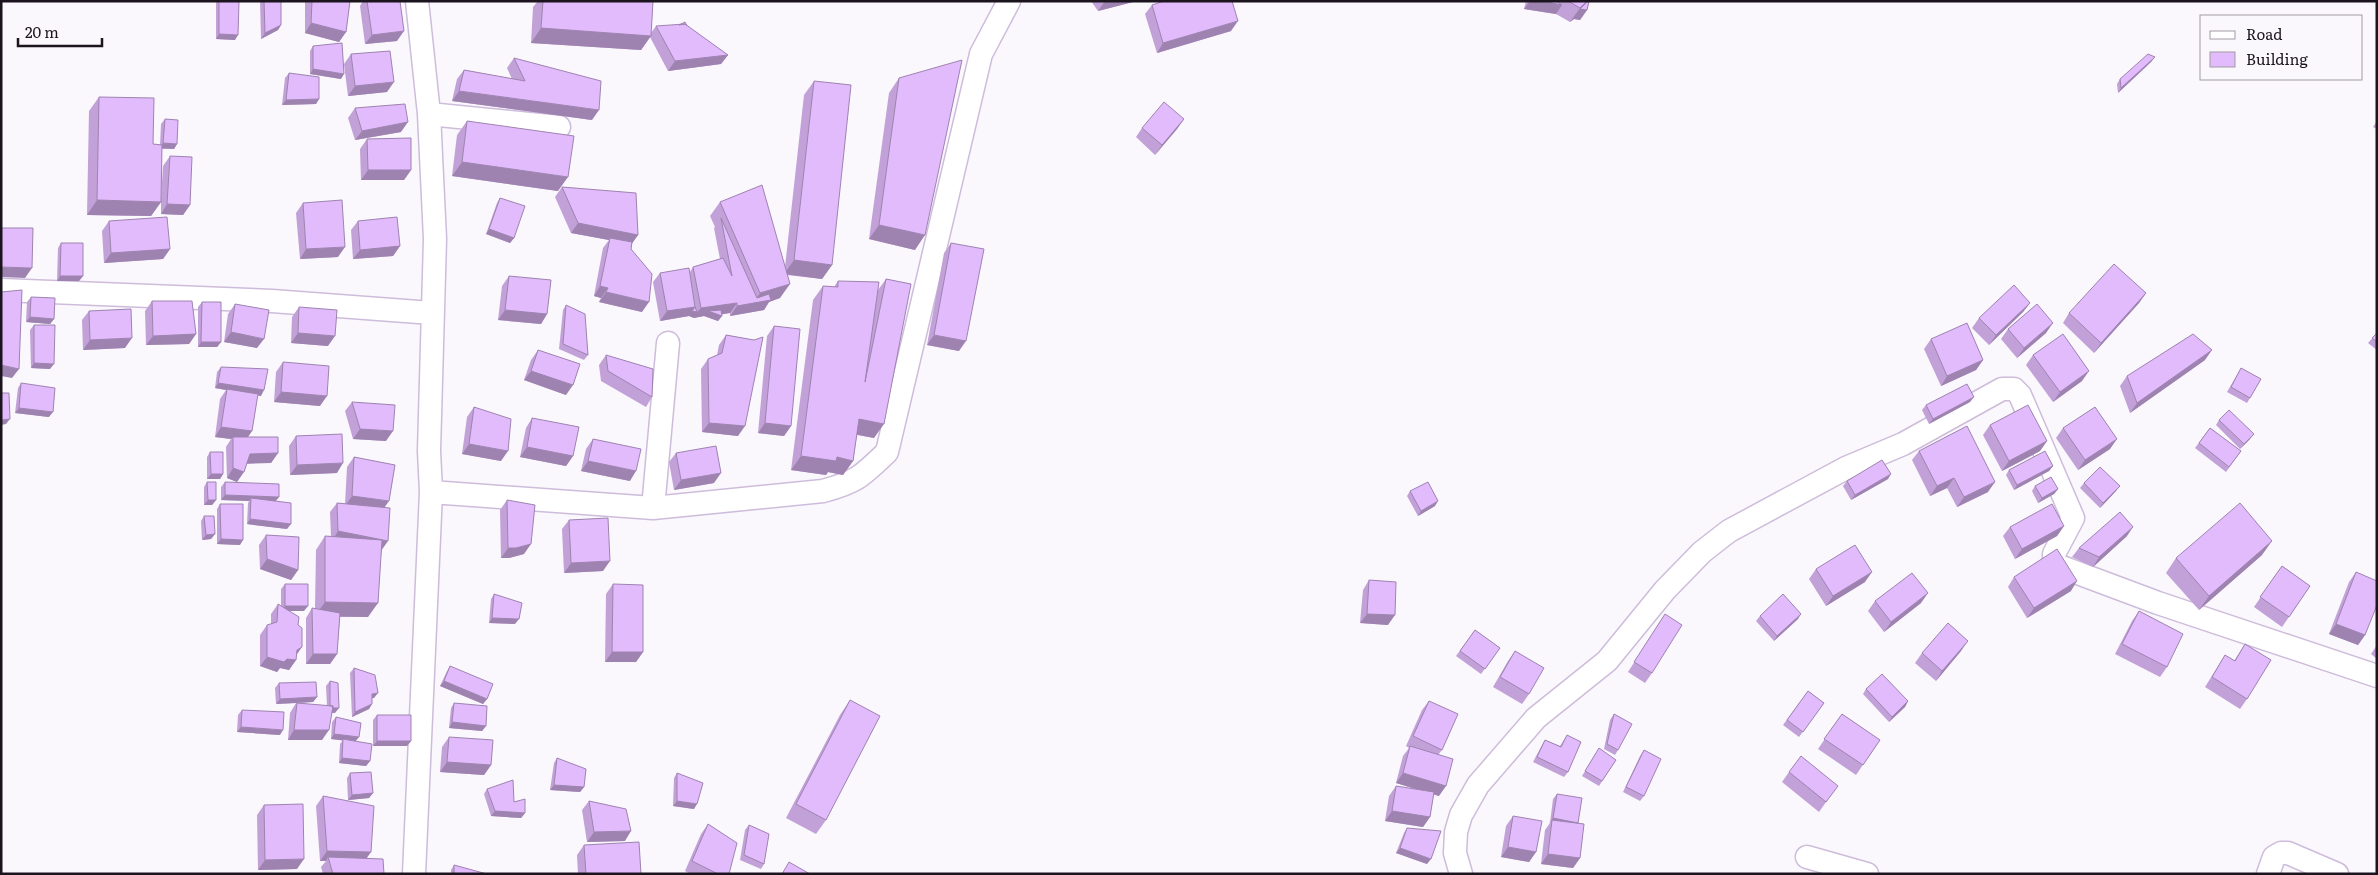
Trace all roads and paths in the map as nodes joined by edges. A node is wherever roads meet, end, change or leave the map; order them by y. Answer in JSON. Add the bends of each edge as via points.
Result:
{"nodes":[{"id":1,"x":417,"y":1,"type":"edge"},
{"id":2,"x":1009,"y":1,"type":"edge"},
{"id":3,"x":429,"y":114,"type":"junction"},
{"id":4,"x":560,"y":127,"type":"dead end"},
{"id":5,"x":1,"y":290,"type":"edge"},
{"id":6,"x":432,"y":313,"type":"junction"},
{"id":7,"x":668,"y":343,"type":"dead end"},
{"id":8,"x":431,"y":492,"type":"junction"},
{"id":9,"x":653,"y":508,"type":"junction"},
{"id":10,"x":2377,"y":676,"type":"edge"},
{"id":11,"x":1807,"y":857,"type":"dead end"},
{"id":12,"x":414,"y":874,"type":"edge"},
{"id":13,"x":1461,"y":874,"type":"edge"},
{"id":14,"x":1867,"y":874,"type":"edge"},
{"id":15,"x":2268,"y":874,"type":"edge"},
{"id":16,"x":2336,"y":874,"type":"edge"}],
"edges":[{"from":1,"to":3,"type":"street"},
{"from":2,"to":9,"type":"street","via":[[981,54],[887,452],[861,478],[845,486]]},
{"from":3,"to":4,"type":"street"},
{"from":3,"to":6,"type":"street","via":[[435,239]]},
{"from":5,"to":6,"type":"street","via":[[272,301]]},
{"from":6,"to":8,"type":"street"},
{"from":7,"to":9,"type":"street"},
{"from":8,"to":9,"type":"street"},
{"from":8,"to":12,"type":"street"},
{"from":10,"to":13,"type":"street","via":[[2158,603],[2059,566],[2054,561],[2054,554],[2073,518],[2020,396],[2014,389],[2002,389],[1946,422],[1846,468],[1729,531],[1702,552],[1665,590],[1607,661],[1536,718],[1478,786],[1461,815],[1456,832],[1455,853]]},
{"from":11,"to":14,"type":"street"},
{"from":15,"to":16,"type":"street","via":[[2274,857],[2288,853]]}]}
